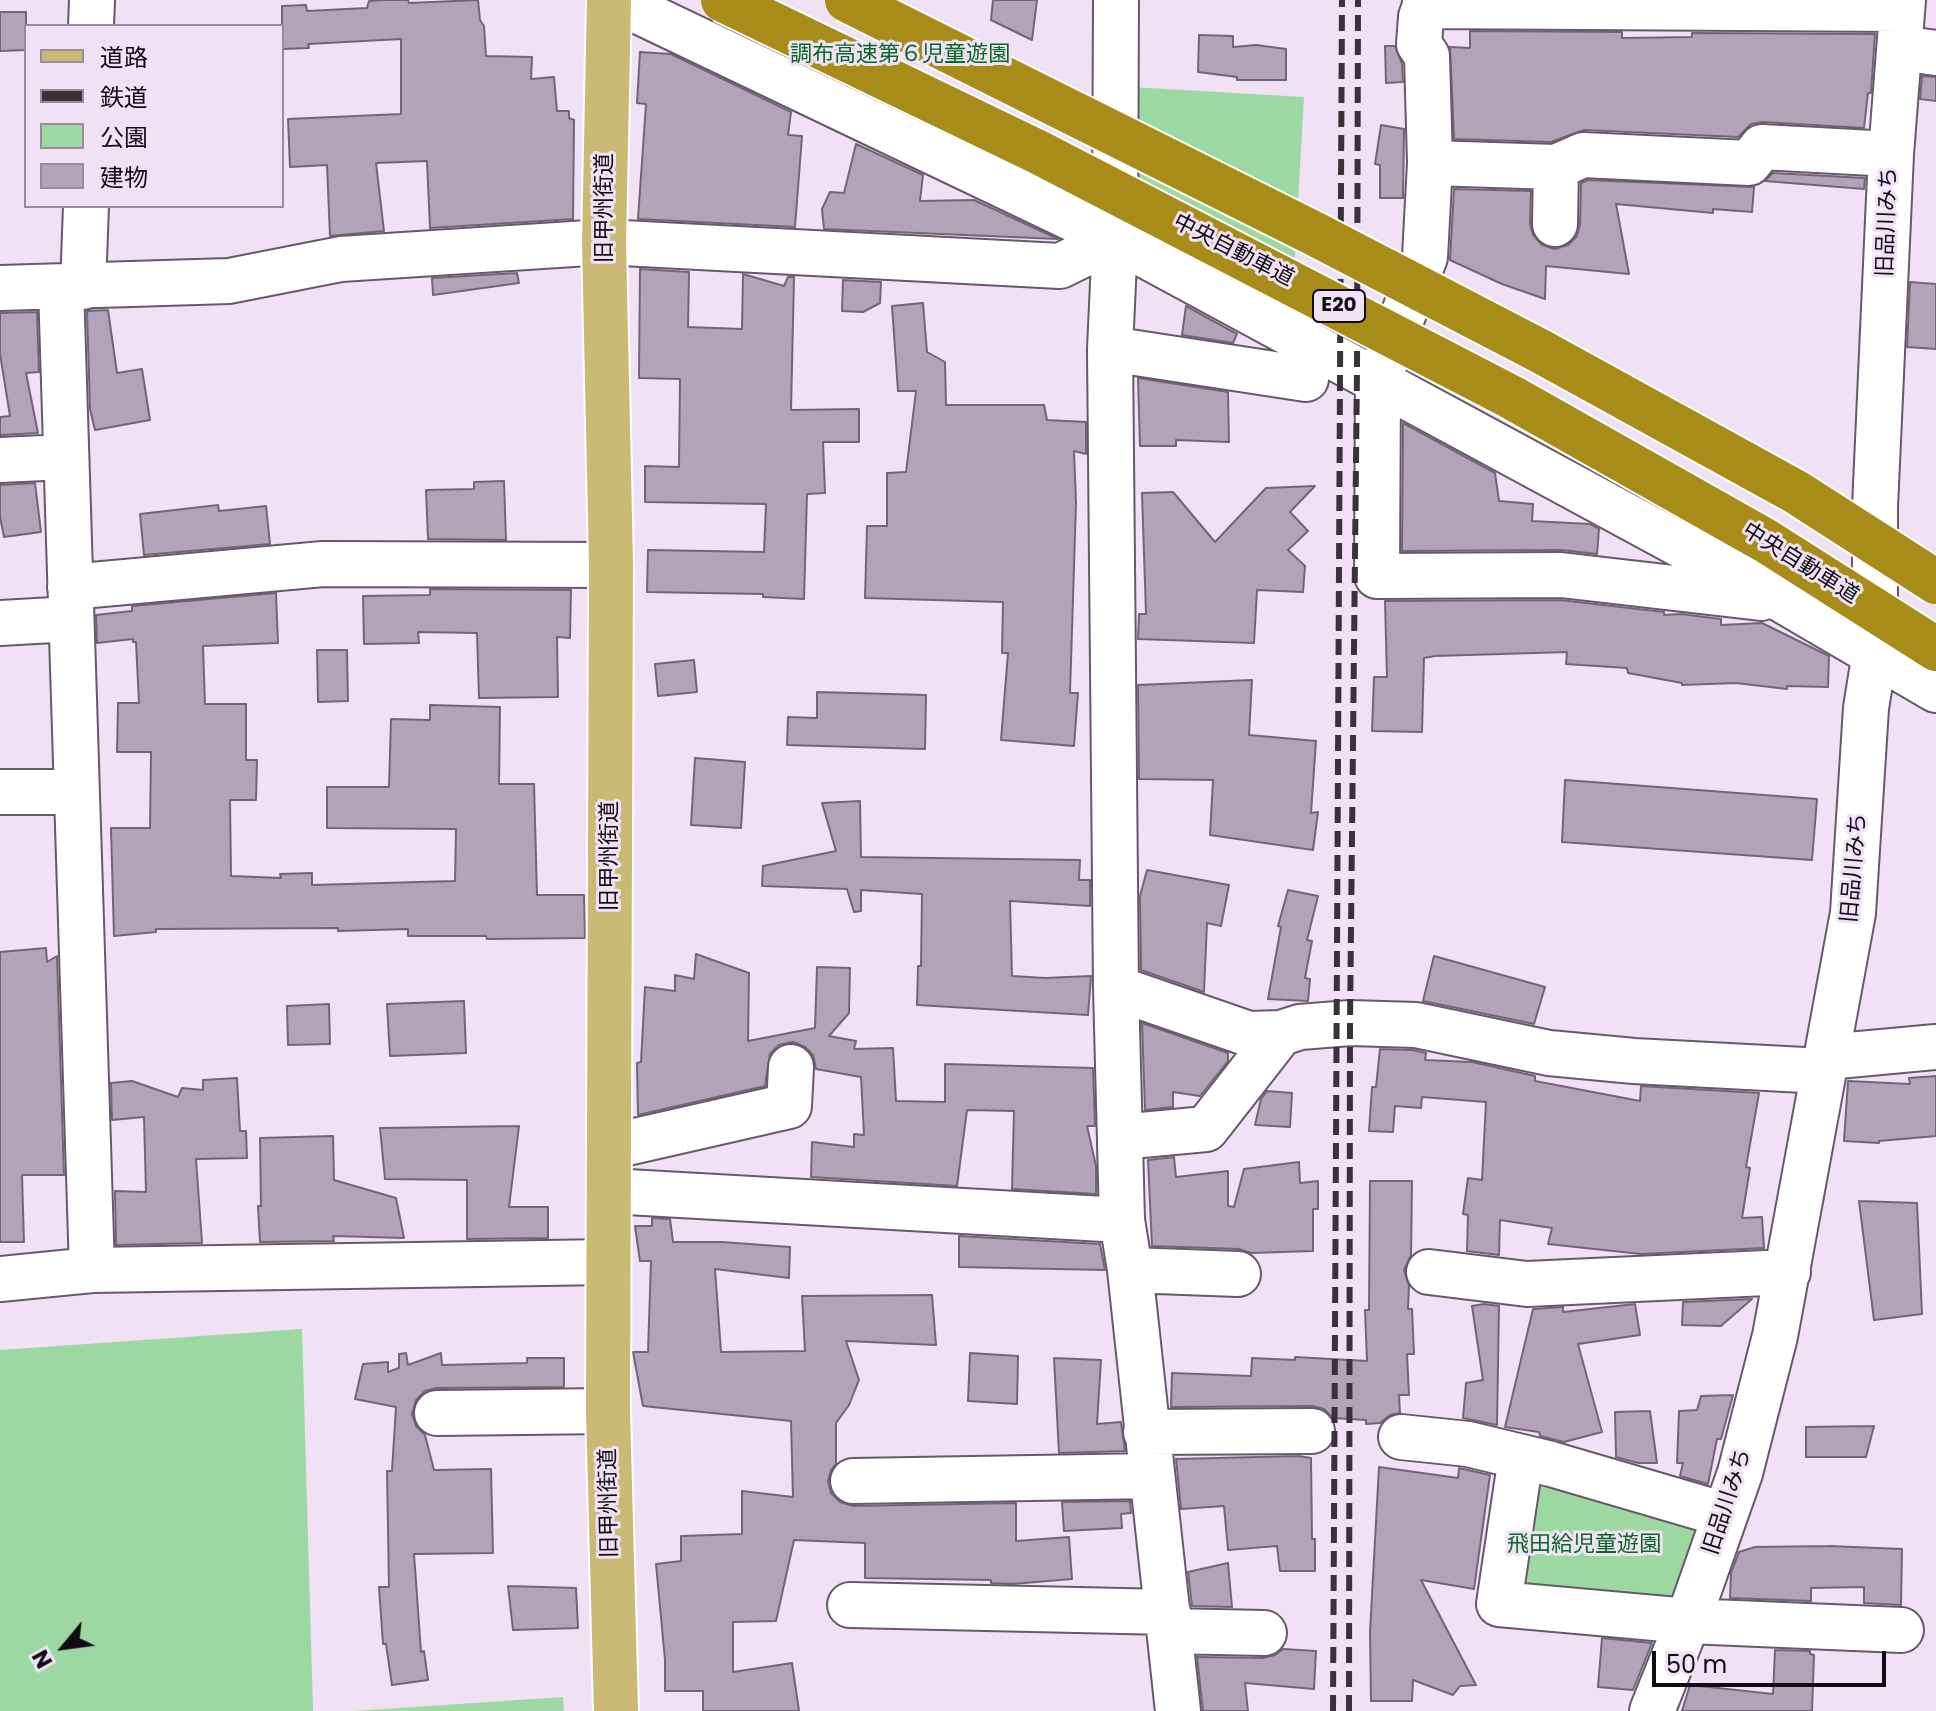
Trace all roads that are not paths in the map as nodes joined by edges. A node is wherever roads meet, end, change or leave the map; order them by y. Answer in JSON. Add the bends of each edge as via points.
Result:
{"nodes":[{"id":1,"x":92,"y":0,"type":"edge"},
{"id":2,"x":609,"y":0,"type":"edge"},
{"id":3,"x":615,"y":0,"type":"edge"},
{"id":4,"x":723,"y":0,"type":"edge"},
{"id":5,"x":847,"y":0,"type":"edge"},
{"id":6,"x":1116,"y":0,"type":"edge"},
{"id":7,"x":1425,"y":3,"type":"edge"},
{"id":8,"x":91,"y":24,"type":"edge"},
{"id":9,"x":1910,"y":28,"type":"edge"},
{"id":10,"x":1891,"y":154,"type":"junction"},
{"id":11,"x":1430,"y":163,"type":"junction"},
{"id":12,"x":1556,"y":167,"type":"junction"},
{"id":13,"x":86,"y":208,"type":"edge"},
{"id":14,"x":1555,"y":224,"type":"dead end"},
{"id":15,"x":1115,"y":239,"type":"junction"},
{"id":16,"x":604,"y":242,"type":"junction"},
{"id":17,"x":72,"y":287,"type":"junction"},
{"id":18,"x":0,"y":288,"type":"edge"},
{"id":19,"x":1110,"y":349,"type":"junction"},
{"id":20,"x":1306,"y":379,"type":"dead end"},
{"id":21,"x":1378,"y":381,"type":"junction"},
{"id":22,"x":66,"y":457,"type":"junction"},
{"id":23,"x":0,"y":460,"type":"edge"},
{"id":24,"x":611,"y":565,"type":"junction"},
{"id":25,"x":1936,"y":582,"type":"edge"},
{"id":26,"x":1784,"y":601,"type":"junction"},
{"id":27,"x":70,"y":603,"type":"junction"},
{"id":28,"x":0,"y":623,"type":"edge"},
{"id":29,"x":1936,"y":649,"type":"edge"},
{"id":30,"x":1875,"y":652,"type":"junction"},
{"id":31,"x":1936,"y":690,"type":"edge"},
{"id":32,"x":0,"y":792,"type":"edge"},
{"id":33,"x":77,"y":792,"type":"junction"},
{"id":34,"x":1116,"y":988,"type":"junction"},
{"id":35,"x":1281,"y":1033,"type":"junction"},
{"id":36,"x":1936,"y":1047,"type":"edge"},
{"id":37,"x":1825,"y":1064,"type":"junction"},
{"id":38,"x":791,"y":1067,"type":"dead end"},
{"id":39,"x":1120,"y":1137,"type":"junction"},
{"id":40,"x":609,"y":1147,"type":"junction"},
{"id":41,"x":610,"y":1191,"type":"junction"},
{"id":42,"x":1122,"y":1220,"type":"junction"},
{"id":43,"x":608,"y":1262,"type":"junction"},
{"id":44,"x":92,"y":1270,"type":"junction"},
{"id":45,"x":1130,"y":1270,"type":"junction"},
{"id":46,"x":1429,"y":1272,"type":"dead end"},
{"id":47,"x":1788,"y":1272,"type":"junction"},
{"id":48,"x":1238,"y":1274,"type":"dead end"},
{"id":49,"x":0,"y":1279,"type":"edge"},
{"id":50,"x":608,"y":1411,"type":"junction"},
{"id":51,"x":437,"y":1413,"type":"dead end"},
{"id":52,"x":1312,"y":1431,"type":"dead end"},
{"id":53,"x":1146,"y":1432,"type":"junction"},
{"id":54,"x":1401,"y":1437,"type":"dead end"},
{"id":55,"x":1521,"y":1457,"type":"junction"},
{"id":56,"x":1152,"y":1476,"type":"junction"},
{"id":57,"x":853,"y":1481,"type":"dead end"},
{"id":58,"x":1725,"y":1515,"type":"junction"},
{"id":59,"x":850,"y":1605,"type":"dead end"},
{"id":60,"x":1688,"y":1621,"type":"junction"},
{"id":61,"x":1169,"y":1622,"type":"junction"},
{"id":62,"x":1901,"y":1630,"type":"dead end"},
{"id":63,"x":1264,"y":1633,"type":"dead end"},
{"id":64,"x":616,"y":1711,"type":"edge"},
{"id":65,"x":1178,"y":1711,"type":"edge"},
{"id":66,"x":1652,"y":1711,"type":"edge"}],
"edges":[{"from":1,"to":8,"type":"street"},
{"from":2,"to":16,"type":"main road","name":"旧甲州街道"},
{"from":3,"to":15,"type":"street"},
{"from":4,"to":29,"type":"highway","name":"中央自動車道","number":"E20","bridge":true,"via":[[1038,152],[1497,390],[1766,541]]},
{"from":5,"to":25,"type":"highway","number":"E20","bridge":true,"via":[[1540,351],[1796,492]]},
{"from":6,"to":15,"type":"street"},
{"from":7,"to":9,"type":"street"},
{"from":7,"to":11,"type":"street","via":[[1419,44],[1427,56]]},
{"from":9,"to":10,"type":"street","name":"旧品川みち"},
{"from":10,"to":12,"type":"street","via":[[1762,147],[1749,163],[1583,155]]},
{"from":10,"to":30,"type":"street","name":"旧品川みち","via":[[1875,507]]},
{"from":11,"to":12,"type":"street"},
{"from":11,"to":21,"type":"street","via":[[1425,257]]},
{"from":12,"to":14,"type":"street"},
{"from":13,"to":17,"type":"street"},
{"from":15,"to":16,"type":"street","via":[[1060,266]]},
{"from":15,"to":19,"type":"street"},
{"from":15,"to":21,"type":"street"},
{"from":16,"to":17,"type":"street","via":[[341,259],[229,281]]},
{"from":16,"to":24,"type":"main road","name":"旧甲州街道"},
{"from":17,"to":18,"type":"street"},
{"from":17,"to":22,"type":"street"},
{"from":19,"to":20,"type":"street"},
{"from":19,"to":34,"type":"street"},
{"from":21,"to":26,"type":"street"},
{"from":21,"to":26,"type":"street","via":[[1377,576],[1561,575]]},
{"from":22,"to":23,"type":"street"},
{"from":22,"to":27,"type":"street"},
{"from":24,"to":27,"type":"street","via":[[323,564]]},
{"from":24,"to":40,"type":"main road","name":"旧甲州街道"},
{"from":26,"to":30,"type":"street"},
{"from":27,"to":28,"type":"street"},
{"from":27,"to":33,"type":"street"},
{"from":30,"to":31,"type":"street"},
{"from":30,"to":37,"type":"street","name":"旧品川みち","via":[[1866,708],[1853,913]]},
{"from":32,"to":33,"type":"street"},
{"from":33,"to":44,"type":"street"},
{"from":34,"to":35,"type":"street","via":[[1249,1034]]},
{"from":34,"to":39,"type":"street"},
{"from":35,"to":37,"type":"street","via":[[1336,1023],[1416,1025],[1549,1053],[1634,1061]]},
{"from":35,"to":39,"type":"street","via":[[1206,1129]]},
{"from":36,"to":37,"type":"street"},
{"from":37,"to":47,"type":"street","name":"旧品川みち"},
{"from":38,"to":40,"type":"street","via":[[789,1106]]},
{"from":39,"to":42,"type":"street"},
{"from":40,"to":41,"type":"main road","name":"旧甲州街道"},
{"from":41,"to":42,"type":"street"},
{"from":41,"to":43,"type":"main road","name":"旧甲州街道"},
{"from":42,"to":45,"type":"street"},
{"from":43,"to":44,"type":"street"},
{"from":43,"to":50,"type":"main road","name":"旧甲州街道"},
{"from":44,"to":49,"type":"street"},
{"from":45,"to":48,"type":"street"},
{"from":45,"to":53,"type":"street"},
{"from":46,"to":47,"type":"street","via":[[1527,1284]]},
{"from":47,"to":58,"type":"street","name":"旧品川みち"},
{"from":50,"to":51,"type":"street"},
{"from":50,"to":64,"type":"main road","name":"旧甲州街道"},
{"from":52,"to":53,"type":"street"},
{"from":53,"to":56,"type":"street"},
{"from":54,"to":55,"type":"street","via":[[1468,1444]]},
{"from":55,"to":58,"type":"street"},
{"from":55,"to":60,"type":"street","via":[[1499,1604]]},
{"from":56,"to":57,"type":"street"},
{"from":56,"to":61,"type":"street"},
{"from":58,"to":60,"type":"street","name":"旧品川みち"},
{"from":59,"to":61,"type":"street"},
{"from":60,"to":62,"type":"street"},
{"from":60,"to":66,"type":"street","name":"旧品川みち"},
{"from":61,"to":63,"type":"street"},
{"from":61,"to":65,"type":"street"}]}
